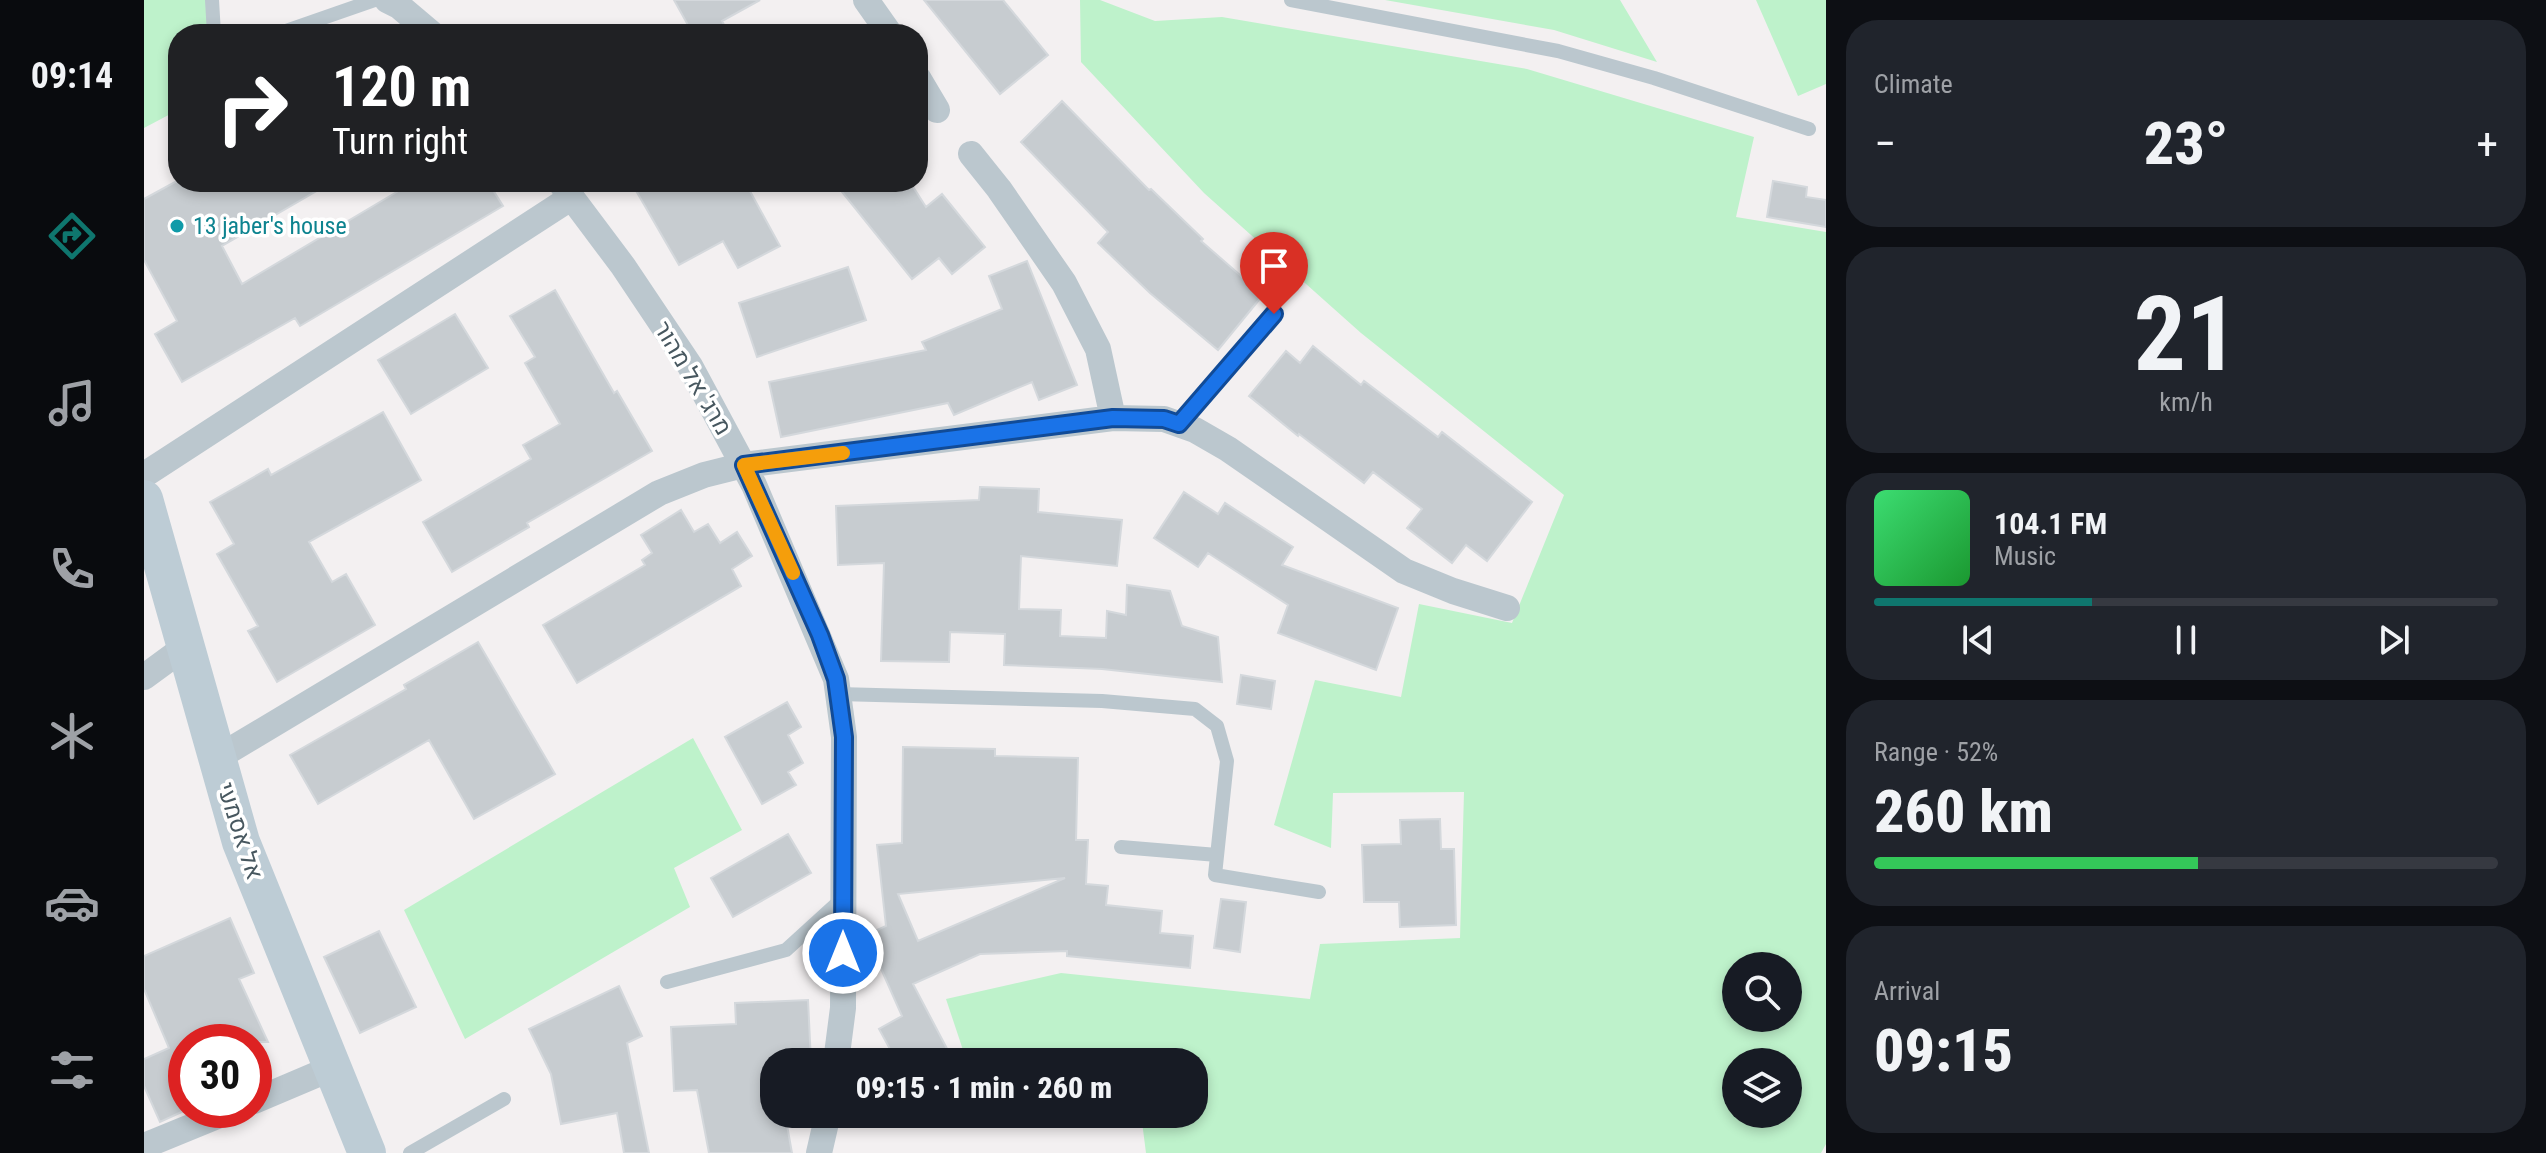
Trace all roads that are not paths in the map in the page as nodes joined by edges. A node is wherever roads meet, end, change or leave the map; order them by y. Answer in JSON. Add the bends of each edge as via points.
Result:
{"nodes":[{"id":1,"x":212,"y":0,"type":"edge"},
{"id":2,"x":866,"y":0,"type":"edge"},
{"id":3,"x":1291,"y":0,"type":"edge"},
{"id":4,"x":393,"y":1,"type":"edge"},
{"id":5,"x":213,"y":24,"type":"edge"},
{"id":6,"x":312,"y":24,"type":"edge"},
{"id":7,"x":420,"y":24,"type":"edge"},
{"id":8,"x":883,"y":24,"type":"edge"},
{"id":9,"x":928,"y":95,"type":"edge"},
{"id":10,"x":937,"y":110,"type":"dead end"},
{"id":11,"x":1809,"y":129,"type":"dead end"},
{"id":12,"x":971,"y":154,"type":"dead end"},
{"id":13,"x":563,"y":192,"type":"edge"},
{"id":14,"x":568,"y":192,"type":"edge"},
{"id":15,"x":1274,"y":314,"type":"dead end"},
{"id":16,"x":1113,"y":418,"type":"junction"},
{"id":17,"x":1179,"y":424,"type":"junction"},
{"id":18,"x":744,"y":465,"type":"junction"},
{"id":19,"x":144,"y":475,"type":"edge"},
{"id":20,"x":147,"y":524,"type":"edge"},
{"id":21,"x":1507,"y":608,"type":"dead end"},
{"id":22,"x":185,"y":647,"type":"junction"},
{"id":23,"x":144,"y":677,"type":"edge"},
{"id":24,"x":838,"y":694,"type":"junction"},
{"id":25,"x":217,"y":758,"type":"junction"},
{"id":26,"x":1121,"y":847,"type":"dead end"},
{"id":27,"x":1217,"y":855,"type":"junction"},
{"id":28,"x":1319,"y":892,"type":"dead end"},
{"id":29,"x":843,"y":898,"type":"junction"},
{"id":30,"x":667,"y":982,"type":"dead end"},
{"id":31,"x":838,"y":1048,"type":"edge"},
{"id":32,"x":332,"y":1068,"type":"junction"},
{"id":33,"x":272,"y":1093,"type":"edge"},
{"id":34,"x":504,"y":1099,"type":"dead end"},
{"id":35,"x":188,"y":1128,"type":"edge"},
{"id":36,"x":825,"y":1128,"type":"edge"},
{"id":37,"x":144,"y":1146,"type":"edge"},
{"id":38,"x":367,"y":1153,"type":"edge"},
{"id":39,"x":410,"y":1153,"type":"edge"},
{"id":40,"x":819,"y":1153,"type":"edge"}],
"edges":[{"from":1,"to":5,"type":"lane"},
{"from":2,"to":8,"type":"street"},
{"from":3,"to":11,"type":"lane","via":[[1558,51]]},
{"from":4,"to":6,"type":"lane"},
{"from":4,"to":7,"type":"street"},
{"from":9,"to":10,"type":"street"},
{"from":12,"to":16,"type":"street","via":[[1064,283],[1098,349]]},
{"from":13,"to":19,"type":"street"},
{"from":14,"to":18,"type":"street","name":"מרג' אל מהור","via":[[690,366]]},
{"from":15,"to":17,"type":"lane"},
{"from":16,"to":17,"type":"street"},
{"from":16,"to":18,"type":"street"},
{"from":17,"to":21,"type":"street","via":[[1228,449],[1404,571]]},
{"from":18,"to":24,"type":"street","name":"מרג' אל מהור","via":[[820,635]]},
{"from":18,"to":25,"type":"street","via":[[659,493]]},
{"from":20,"to":22,"type":"street","name":"אל אסמעי"},
{"from":22,"to":23,"type":"street"},
{"from":22,"to":25,"type":"street","name":"אל אסמעי"},
{"from":24,"to":27,"type":"lane","via":[[1102,701],[1195,709],[1217,726],[1227,761]]},
{"from":24,"to":29,"type":"street","name":"מרג' אל מהור","via":[[844,737]]},
{"from":25,"to":32,"type":"street","name":"אל אסמעי","via":[[241,842]]},
{"from":26,"to":27,"type":"lane"},
{"from":27,"to":28,"type":"lane","via":[[1215,875]]},
{"from":29,"to":30,"type":"lane","via":[[786,950]]},
{"from":29,"to":31,"type":"street","name":"מרג' אל מהור"},
{"from":32,"to":33,"type":"street"},
{"from":32,"to":38,"type":"street","name":"אל אסמעי"},
{"from":34,"to":39,"type":"lane"},
{"from":35,"to":37,"type":"street"},
{"from":36,"to":40,"type":"street"}]}
